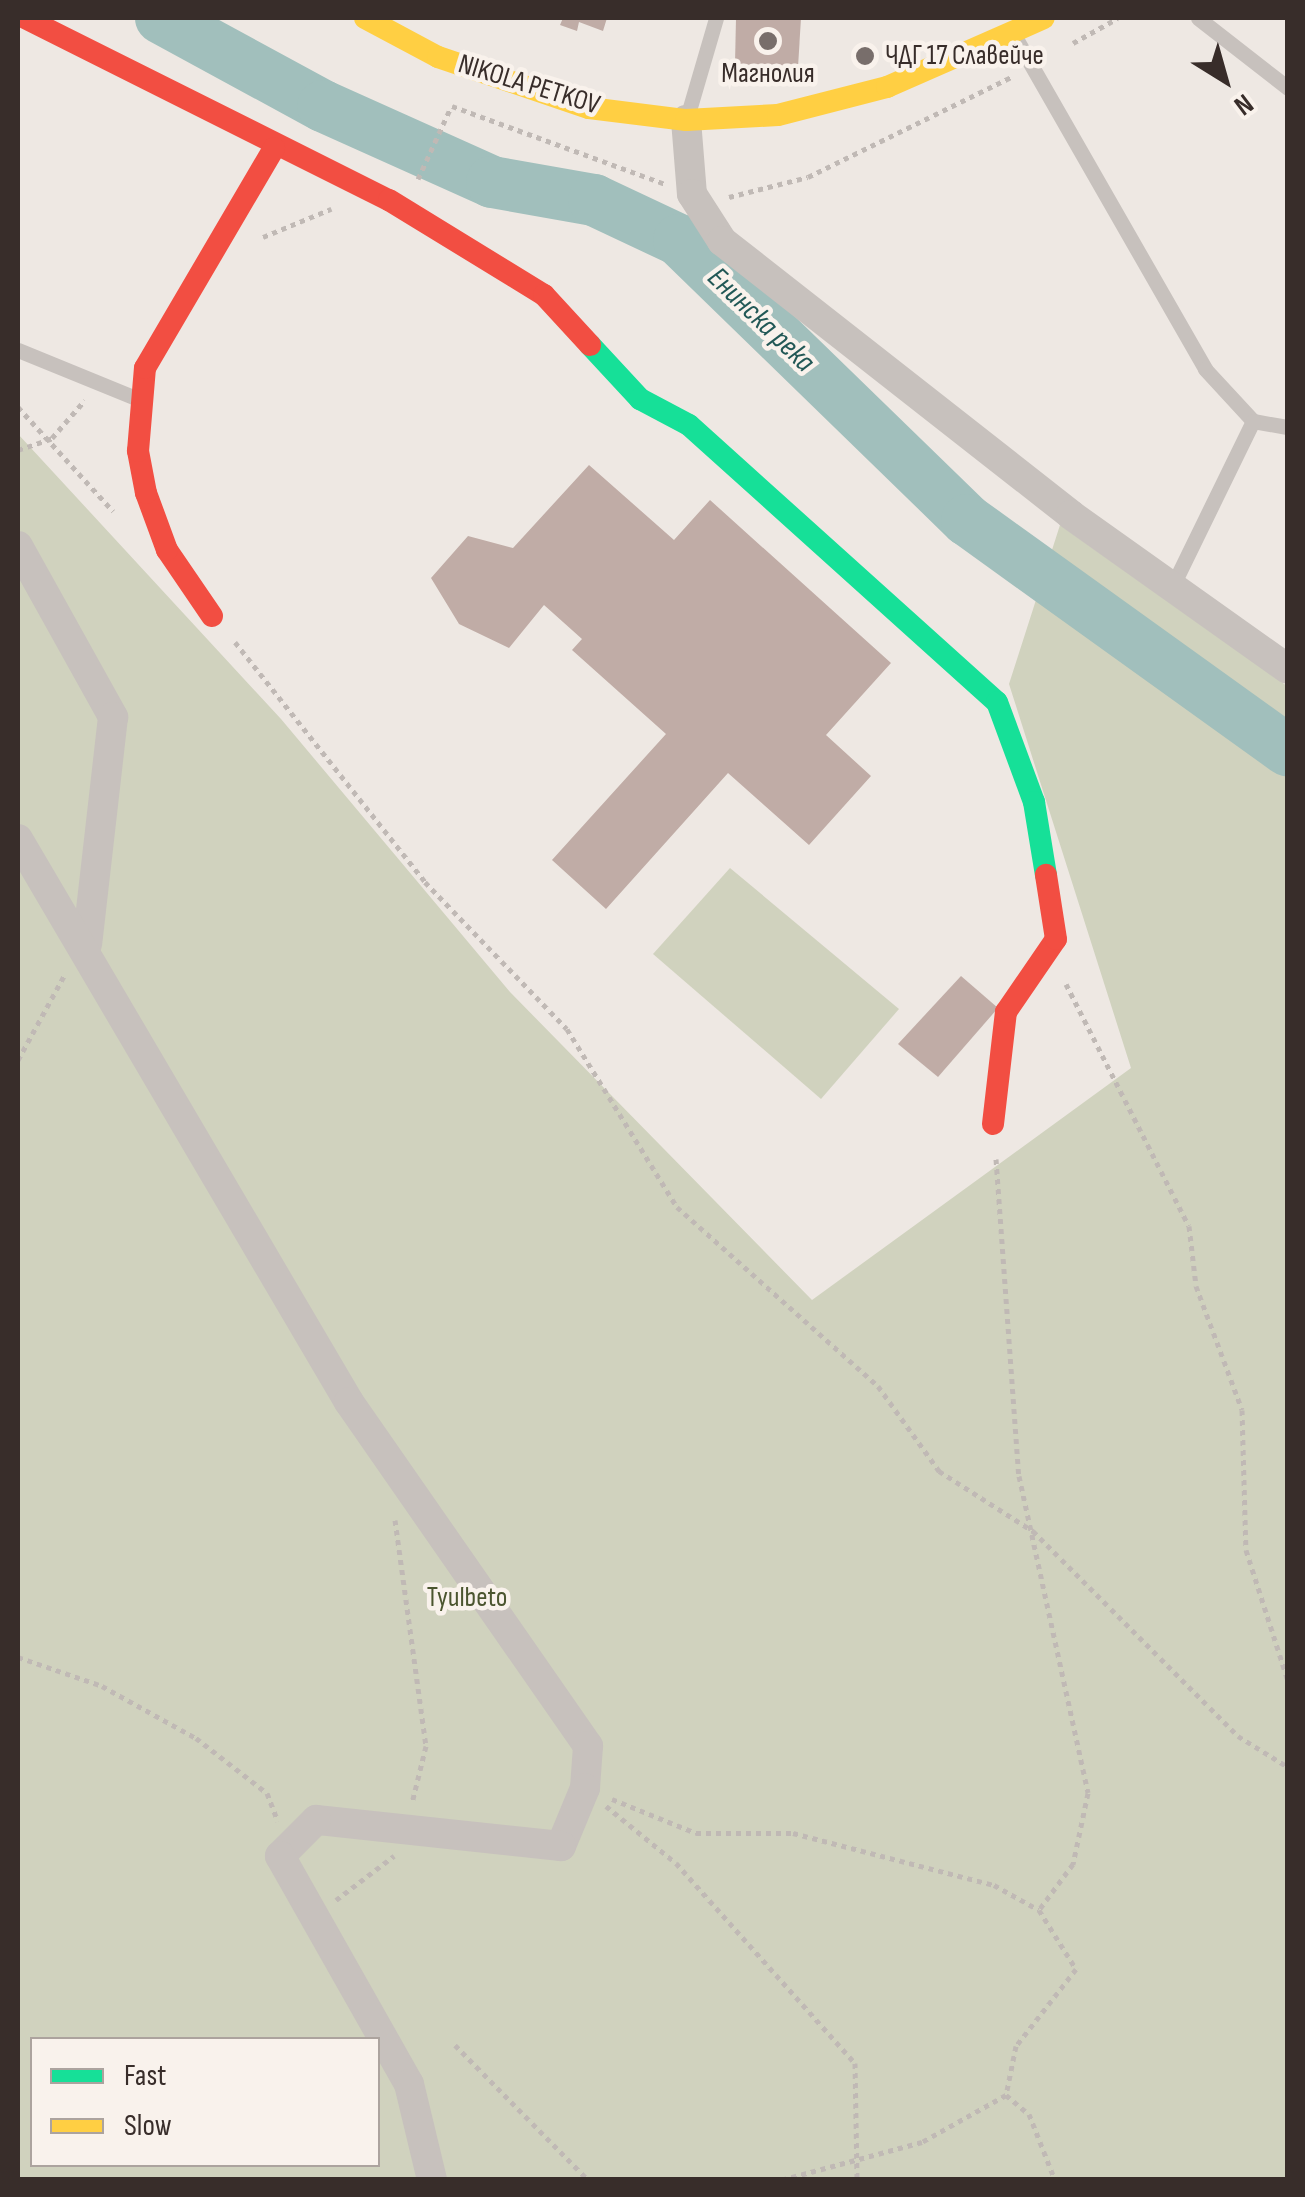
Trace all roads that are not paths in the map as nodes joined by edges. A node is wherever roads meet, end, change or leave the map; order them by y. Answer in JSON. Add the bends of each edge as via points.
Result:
{"nodes":[{"id":1,"x":25,"y":18,"type":"edge"},
{"id":2,"x":364,"y":18,"type":"edge"},
{"id":3,"x":716,"y":18,"type":"edge"},
{"id":4,"x":1044,"y":18,"type":"edge"},
{"id":5,"x":1198,"y":18,"type":"edge"},
{"id":6,"x":1014,"y":34,"type":"junction"},
{"id":7,"x":1288,"y":88,"type":"edge"},
{"id":8,"x":686,"y":120,"type":"junction"},
{"id":9,"x":274,"y":148,"type":"junction"},
{"id":10,"x":18,"y":350,"type":"edge"},
{"id":11,"x":142,"y":401,"type":"junction"},
{"id":12,"x":1253,"y":421,"type":"junction"},
{"id":13,"x":1288,"y":427,"type":"edge"},
{"id":14,"x":18,"y":546,"type":"edge"},
{"id":15,"x":1170,"y":589,"type":"junction"},
{"id":16,"x":212,"y":616,"type":"road end"},
{"id":17,"x":1288,"y":669,"type":"edge"},
{"id":18,"x":18,"y":839,"type":"edge"},
{"id":19,"x":87,"y":944,"type":"junction"},
{"id":20,"x":993,"y":1124,"type":"road end"},
{"id":21,"x":432,"y":2180,"type":"edge"}],
"edges":[{"from":1,"to":9,"type":"street"},
{"from":2,"to":8,"type":"street","name":"NIKOLA PETKOV","via":[[438,57],[589,108]]},
{"from":3,"to":8,"type":"lane"},
{"from":4,"to":6,"type":"street","name":"NIKOLA PETKOV"},
{"from":5,"to":7,"type":"lane"},
{"from":6,"to":8,"type":"street","name":"NIKOLA PETKOV","via":[[778,114]]},
{"from":6,"to":12,"type":"lane","via":[[1204,369]]},
{"from":8,"to":15,"type":"street","via":[[692,194],[722,241]]},
{"from":9,"to":11,"type":"street","via":[[145,368]]},
{"from":9,"to":20,"type":"street","via":[[389,200],[544,295],[640,399],[689,425],[997,702],[1034,802],[1056,939],[1006,1012]]},
{"from":10,"to":11,"type":"lane"},
{"from":11,"to":16,"type":"street","via":[[146,493],[167,550]]},
{"from":12,"to":13,"type":"lane"},
{"from":12,"to":15,"type":"lane"},
{"from":14,"to":19,"type":"street","via":[[113,717]]},
{"from":15,"to":17,"type":"street"},
{"from":18,"to":19,"type":"street"},
{"from":19,"to":21,"type":"street","via":[[399,1474],[588,1746],[584,1788],[561,1846],[316,1820],[280,1856],[409,2084]]}]}
